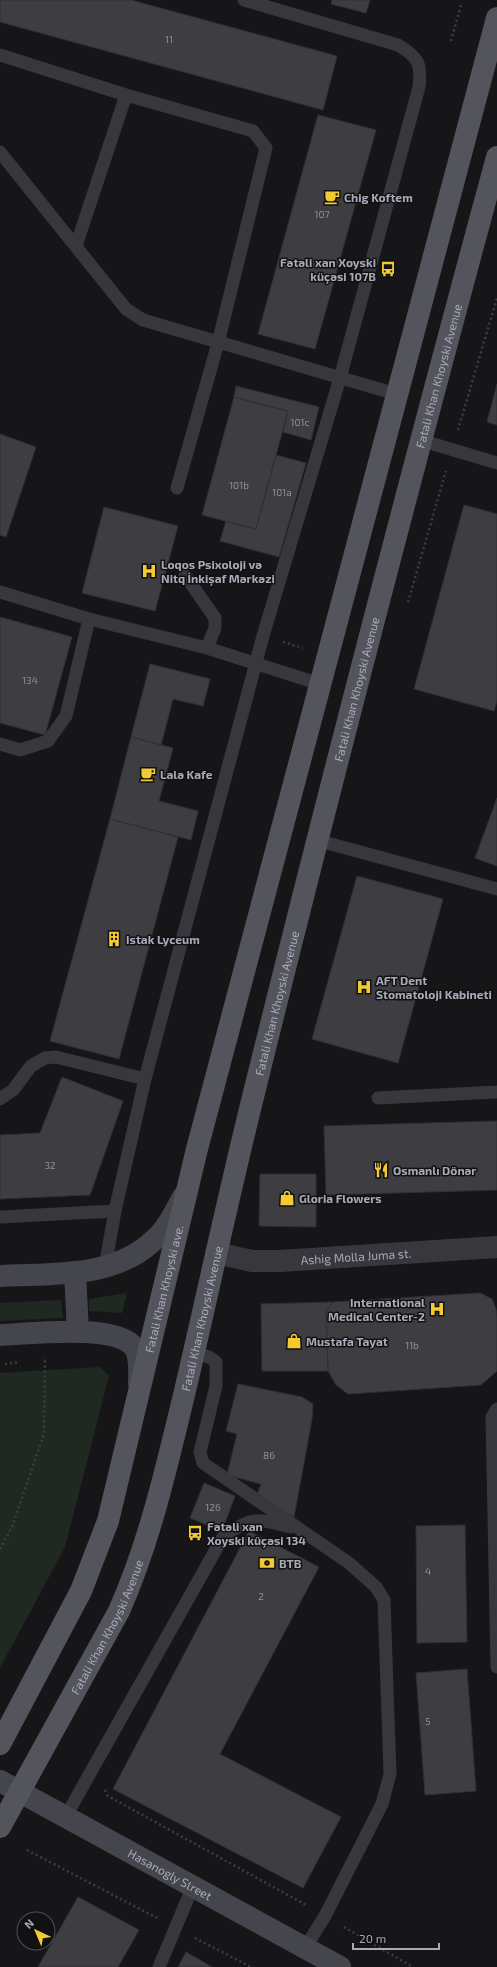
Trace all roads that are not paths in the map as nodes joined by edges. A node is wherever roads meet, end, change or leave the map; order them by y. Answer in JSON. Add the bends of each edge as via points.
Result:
{"nodes":[{"id":1,"x":244,"y":0,"type":"edge"},
{"id":2,"x":497,"y":18,"type":"edge"},
{"id":3,"x":0,"y":55,"type":"edge"},
{"id":4,"x":126,"y":95,"type":"junction"},
{"id":5,"x":0,"y":152,"type":"edge"},
{"id":6,"x":497,"y":157,"type":"edge"},
{"id":7,"x":76,"y":246,"type":"junction"},
{"id":8,"x":218,"y":343,"type":"junction"},
{"id":9,"x":340,"y":378,"type":"junction"},
{"id":10,"x":396,"y":394,"type":"junction"},
{"id":11,"x":420,"y":440,"type":"junction"},
{"id":12,"x":497,"y":463,"type":"edge"},
{"id":13,"x":177,"y":488,"type":"dead end"},
{"id":14,"x":185,"y":575,"type":"dead end"},
{"id":15,"x":0,"y":592,"type":"edge"},
{"id":16,"x":89,"y":619,"type":"junction"},
{"id":17,"x":206,"y":648,"type":"junction"},
{"id":18,"x":256,"y":663,"type":"junction"},
{"id":19,"x":320,"y":684,"type":"junction"},
{"id":20,"x":0,"y":744,"type":"edge"},
{"id":21,"x":316,"y":840,"type":"junction"},
{"id":22,"x":497,"y":890,"type":"edge"},
{"id":23,"x":145,"y":1079,"type":"junction"},
{"id":24,"x":497,"y":1092,"type":"edge"},
{"id":25,"x":378,"y":1098,"type":"dead end"},
{"id":26,"x":0,"y":1099,"type":"edge"},
{"id":27,"x":188,"y":1187,"type":"junction"},
{"id":28,"x":115,"y":1211,"type":"junction"},
{"id":29,"x":0,"y":1217,"type":"edge"},
{"id":30,"x":497,"y":1247,"type":"edge"},
{"id":31,"x":216,"y":1254,"type":"junction"},
{"id":32,"x":105,"y":1267,"type":"junction"},
{"id":33,"x":75,"y":1272,"type":"junction"},
{"id":34,"x":0,"y":1276,"type":"edge"},
{"id":35,"x":78,"y":1332,"type":"junction"},
{"id":36,"x":0,"y":1335,"type":"edge"},
{"id":37,"x":194,"y":1353,"type":"junction"},
{"id":38,"x":140,"y":1391,"type":"junction"},
{"id":39,"x":497,"y":1409,"type":"edge"},
{"id":40,"x":299,"y":1529,"type":"junction"},
{"id":41,"x":497,"y":1667,"type":"edge"},
{"id":42,"x":0,"y":1744,"type":"edge"},
{"id":43,"x":0,"y":1781,"type":"edge"},
{"id":44,"x":20,"y":1791,"type":"junction"},
{"id":45,"x":66,"y":1816,"type":"junction"},
{"id":46,"x":0,"y":1827,"type":"edge"},
{"id":47,"x":192,"y":1886,"type":"junction"},
{"id":48,"x":305,"y":1948,"type":"junction"},
{"id":49,"x":159,"y":1967,"type":"edge"},
{"id":50,"x":340,"y":1967,"type":"edge"}],
"edges":[{"from":1,"to":9,"type":"lane","via":[[398,45],[410,51],[418,61],[419,87]]},
{"from":2,"to":10,"type":"main road"},
{"from":3,"to":4,"type":"lane"},
{"from":4,"to":7,"type":"lane"},
{"from":4,"to":8,"type":"lane","via":[[253,131],[266,148]]},
{"from":5,"to":7,"type":"lane"},
{"from":6,"to":11,"type":"main road","name":"Fatali Khan Khoyski Avenue"},
{"from":7,"to":8,"type":"lane","via":[[126,309],[143,320]]},
{"from":8,"to":9,"type":"lane"},
{"from":8,"to":13,"type":"lane"},
{"from":9,"to":10,"type":"lane"},
{"from":9,"to":18,"type":"lane"},
{"from":10,"to":19,"type":"main road"},
{"from":11,"to":12,"type":"lane"},
{"from":11,"to":21,"type":"main road","name":"Fatali Khan Khoyski Avenue"},
{"from":14,"to":17,"type":"lane","via":[[215,618],[215,628]]},
{"from":15,"to":16,"type":"lane"},
{"from":16,"to":17,"type":"lane"},
{"from":16,"to":20,"type":"lane","via":[[66,716],[48,741],[20,750]]},
{"from":17,"to":18,"type":"lane"},
{"from":18,"to":19,"type":"lane"},
{"from":18,"to":23,"type":"lane"},
{"from":19,"to":27,"type":"main road"},
{"from":21,"to":22,"type":"lane"},
{"from":21,"to":31,"type":"main road","name":"Fatali Khan Khoyski Avenue"},
{"from":23,"to":26,"type":"lane","via":[[56,1057],[45,1058],[31,1066],[13,1090]]},
{"from":23,"to":28,"type":"lane"},
{"from":24,"to":25,"type":"lane"},
{"from":27,"to":32,"type":"main road","via":[[172,1218],[155,1240],[122,1262]]},
{"from":27,"to":38,"type":"main road","name":"Fatali Khan Khoyski ave."},
{"from":28,"to":29,"type":"lane"},
{"from":28,"to":32,"type":"lane"},
{"from":30,"to":31,"type":"street","name":"Ashig Molla Juma st.","via":[[280,1261],[252,1261]]},
{"from":31,"to":37,"type":"main road","name":"Fatali Khan Khoyski Avenue"},
{"from":32,"to":33,"type":"main road"},
{"from":33,"to":34,"type":"main road"},
{"from":33,"to":35,"type":"main road"},
{"from":35,"to":36,"type":"main road"},
{"from":35,"to":38,"type":"main road","via":[[99,1332],[127,1340],[135,1348],[138,1358]]},
{"from":37,"to":40,"type":"lane","via":[[216,1362],[217,1371],[216,1386],[200,1452],[203,1463]]},
{"from":37,"to":44,"type":"main road","name":"Fatali Khan Khoyski Avenue","via":[[151,1528],[134,1578],[119,1611]]},
{"from":38,"to":42,"type":"main road","via":[[108,1521],[95,1557],[81,1591]]},
{"from":39,"to":41,"type":"lane","via":[[492,1417]]},
{"from":40,"to":45,"type":"lane","via":[[258,1519],[240,1524],[223,1537]]},
{"from":40,"to":48,"type":"lane","via":[[348,1563],[376,1587],[384,1600],[390,1774],[382,1804],[325,1916]]},
{"from":43,"to":44,"type":"main road","name":"Hasanogly Street"},
{"from":44,"to":45,"type":"main road","name":"Hasanogly Street"},
{"from":44,"to":46,"type":"main road","name":"Fatali Khan Khoyski Avenue"},
{"from":45,"to":47,"type":"main road","name":"Hasanogly Street"},
{"from":47,"to":48,"type":"main road","name":"Hasanogly Street"},
{"from":47,"to":49,"type":"lane"},
{"from":48,"to":50,"type":"main road","name":"Hasanogly Street"}]}
